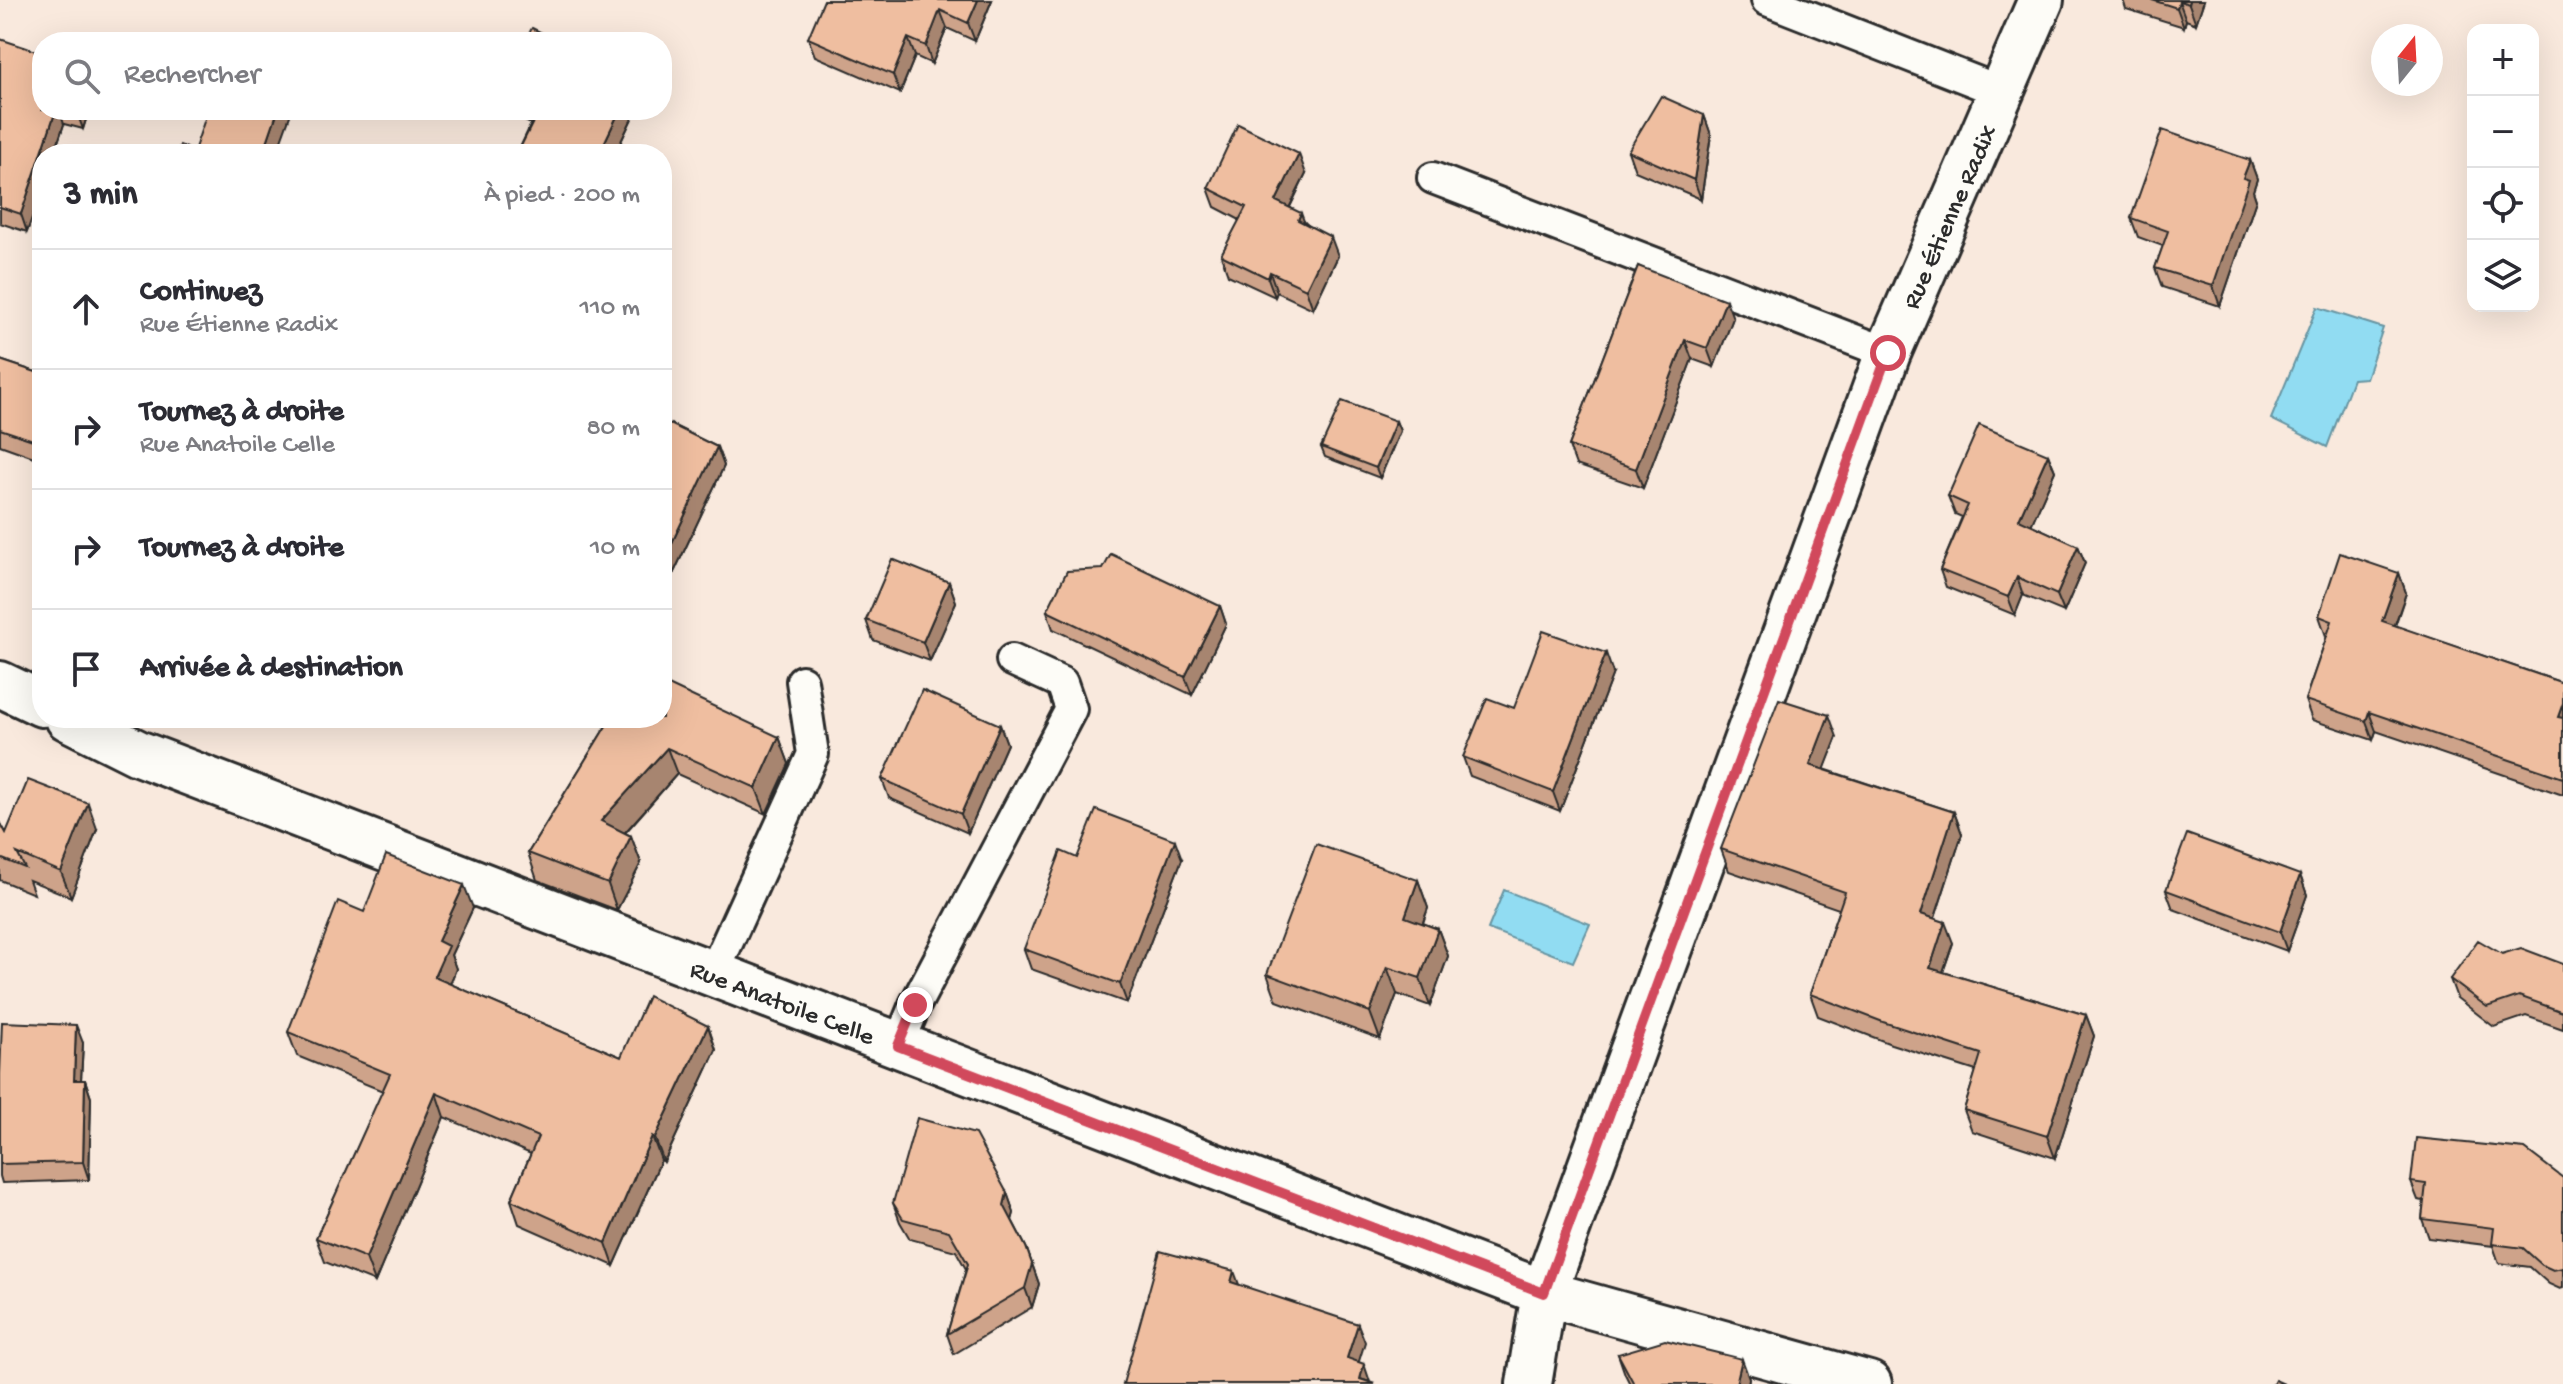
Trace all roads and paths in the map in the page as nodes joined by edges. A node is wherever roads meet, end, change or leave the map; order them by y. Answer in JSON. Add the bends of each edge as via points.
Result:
{"nodes":[{"id":1,"x":1767,"y":0,"type":"edge"},
{"id":2,"x":2041,"y":0,"type":"edge"},
{"id":3,"x":2002,"y":92,"type":"junction"},
{"id":4,"x":1433,"y":178,"type":"dead end"},
{"id":5,"x":1888,"y":353,"type":"junction"},
{"id":6,"x":1012,"y":660,"type":"dead end"},
{"id":7,"x":802,"y":681,"type":"dead end"},
{"id":8,"x":0,"y":684,"type":"edge"},
{"id":9,"x":32,"y":699,"type":"edge"},
{"id":10,"x":88,"y":728,"type":"edge"},
{"id":11,"x":713,"y":974,"type":"junction"},
{"id":12,"x":898,"y":1046,"type":"junction"},
{"id":13,"x":1544,"y":1293,"type":"junction"},
{"id":14,"x":1529,"y":1384,"type":"edge"},
{"id":15,"x":1869,"y":1384,"type":"edge"}],
"edges":[{"from":1,"to":3,"type":"lane"},
{"from":2,"to":3,"type":"street","name":"Rue Étienne Radix"},
{"from":3,"to":5,"type":"street","name":"Rue Étienne Radix"},
{"from":4,"to":5,"type":"lane"},
{"from":5,"to":13,"type":"street","name":"Rue Étienne Radix"},
{"from":6,"to":12,"type":"lane","via":[[1062,683],[1071,709]]},
{"from":7,"to":11,"type":"lane","via":[[813,754]]},
{"from":8,"to":9,"type":"street"},
{"from":10,"to":11,"type":"street","name":"Rue Anatoile Celle","via":[[138,753]]},
{"from":11,"to":12,"type":"street","name":"Rue Anatoile Celle"},
{"from":12,"to":13,"type":"street","name":"Rue Anatoile Celle"},
{"from":13,"to":14,"type":"street","name":"Rue Étienne Radix"},
{"from":13,"to":15,"type":"street","name":"Rue Anatoile Celle"}]}
